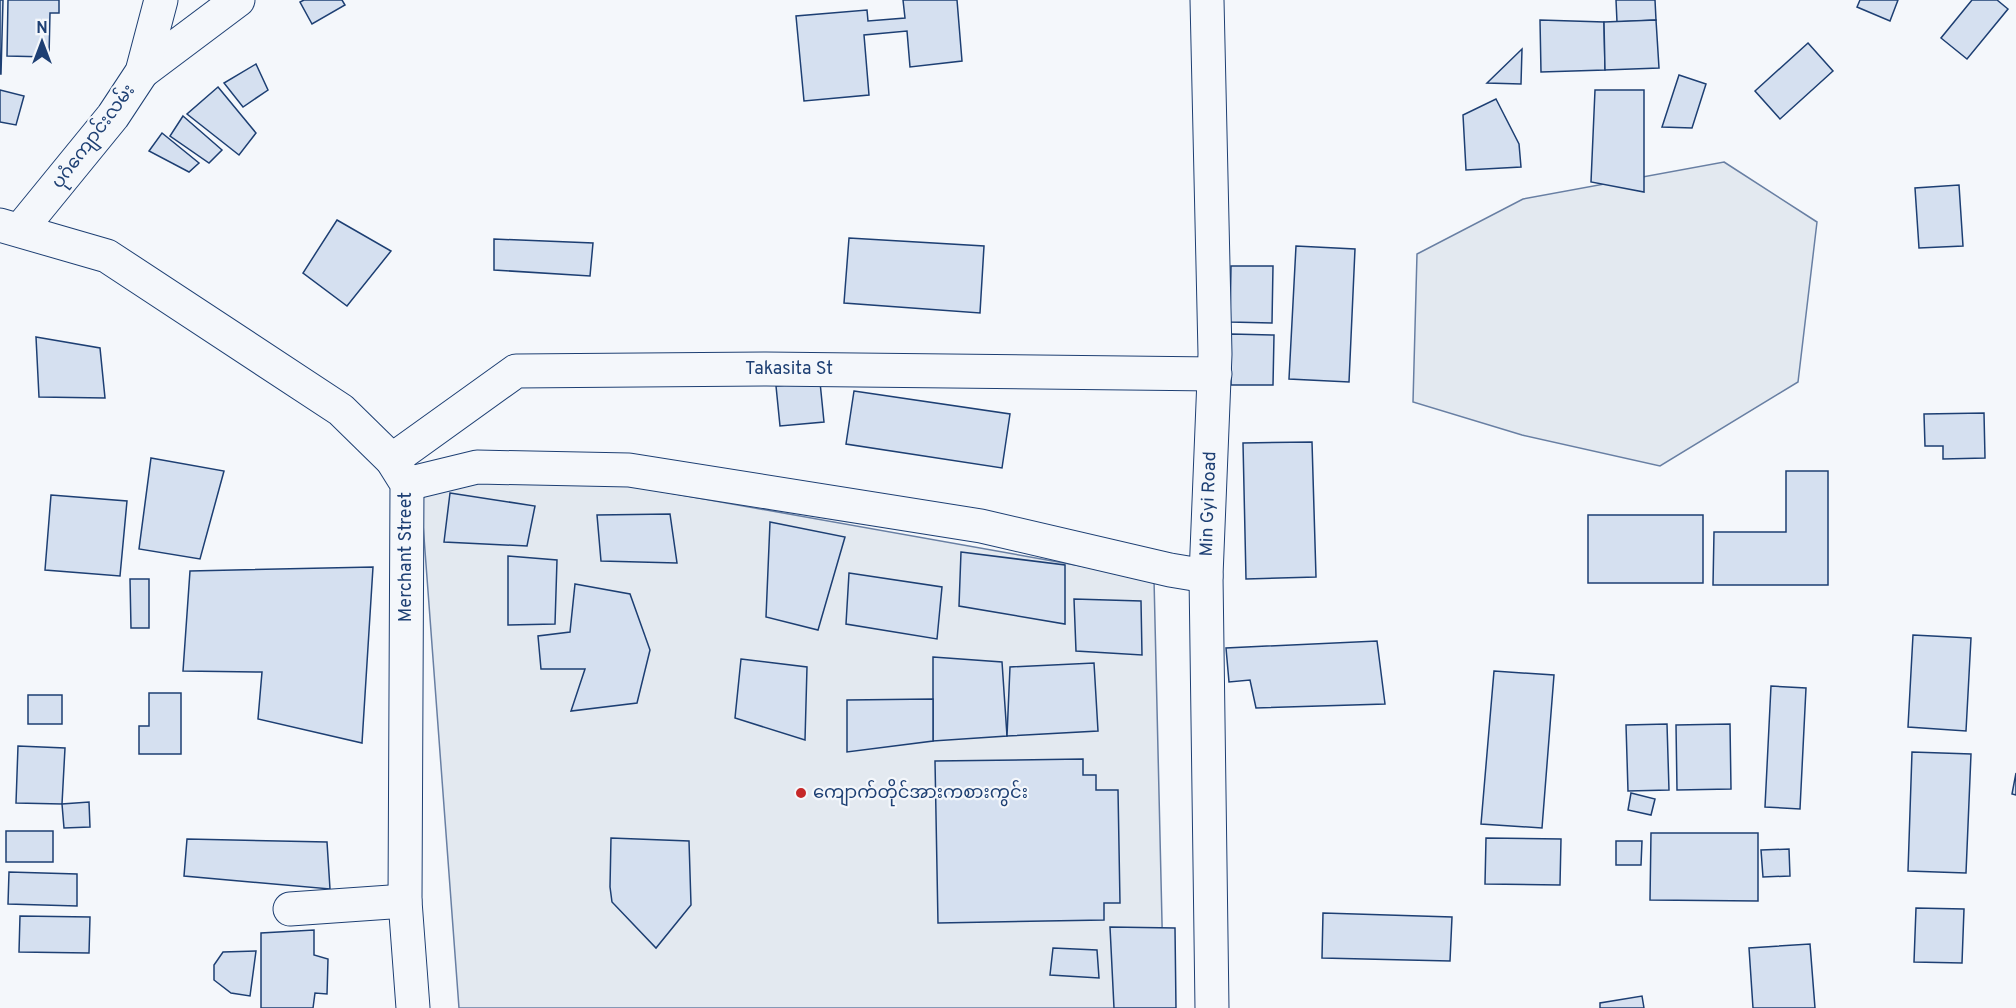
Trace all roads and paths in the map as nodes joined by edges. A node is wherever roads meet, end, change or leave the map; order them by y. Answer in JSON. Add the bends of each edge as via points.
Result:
{"nodes":[{"id":1,"x":161,"y":0,"type":"edge"},
{"id":2,"x":238,"y":0,"type":"edge"},
{"id":3,"x":1208,"y":0,"type":"edge"},
{"id":4,"x":142,"y":72,"type":"junction"},
{"id":5,"x":10,"y":228,"type":"edge"},
{"id":6,"x":1215,"y":374,"type":"junction"},
{"id":7,"x":399,"y":472,"type":"junction"},
{"id":8,"x":1206,"y":576,"type":"junction"},
{"id":9,"x":405,"y":901,"type":"junction"},
{"id":10,"x":290,"y":909,"type":"dead end"},
{"id":11,"x":413,"y":1008,"type":"edge"},
{"id":12,"x":1212,"y":1008,"type":"edge"}],
"edges":[{"from":1,"to":4,"type":"street","name":"ပုဂံကျောင်းလမ်း"},
{"from":2,"to":4,"type":"street"},
{"from":3,"to":6,"type":"street","name":"Min Gyi Road"},
{"from":4,"to":5,"type":"street","name":"ပုဂံကျောင်းလမ်း","via":[[113,116]]},
{"from":5,"to":7,"type":"street","via":[[107,256],[340,410]]},
{"from":6,"to":7,"type":"street","name":"Takasita St","via":[[766,369],[516,372]]},
{"from":6,"to":8,"type":"street","name":"Min Gyi Road"},
{"from":7,"to":8,"type":"street","via":[[477,467],[629,470],[981,526]]},
{"from":7,"to":9,"type":"street","name":"Merchant Street"},
{"from":8,"to":12,"type":"street","name":"Min Gyi Road"},
{"from":9,"to":10,"type":"street"},
{"from":9,"to":11,"type":"street","name":"Merchant Street"}]}
